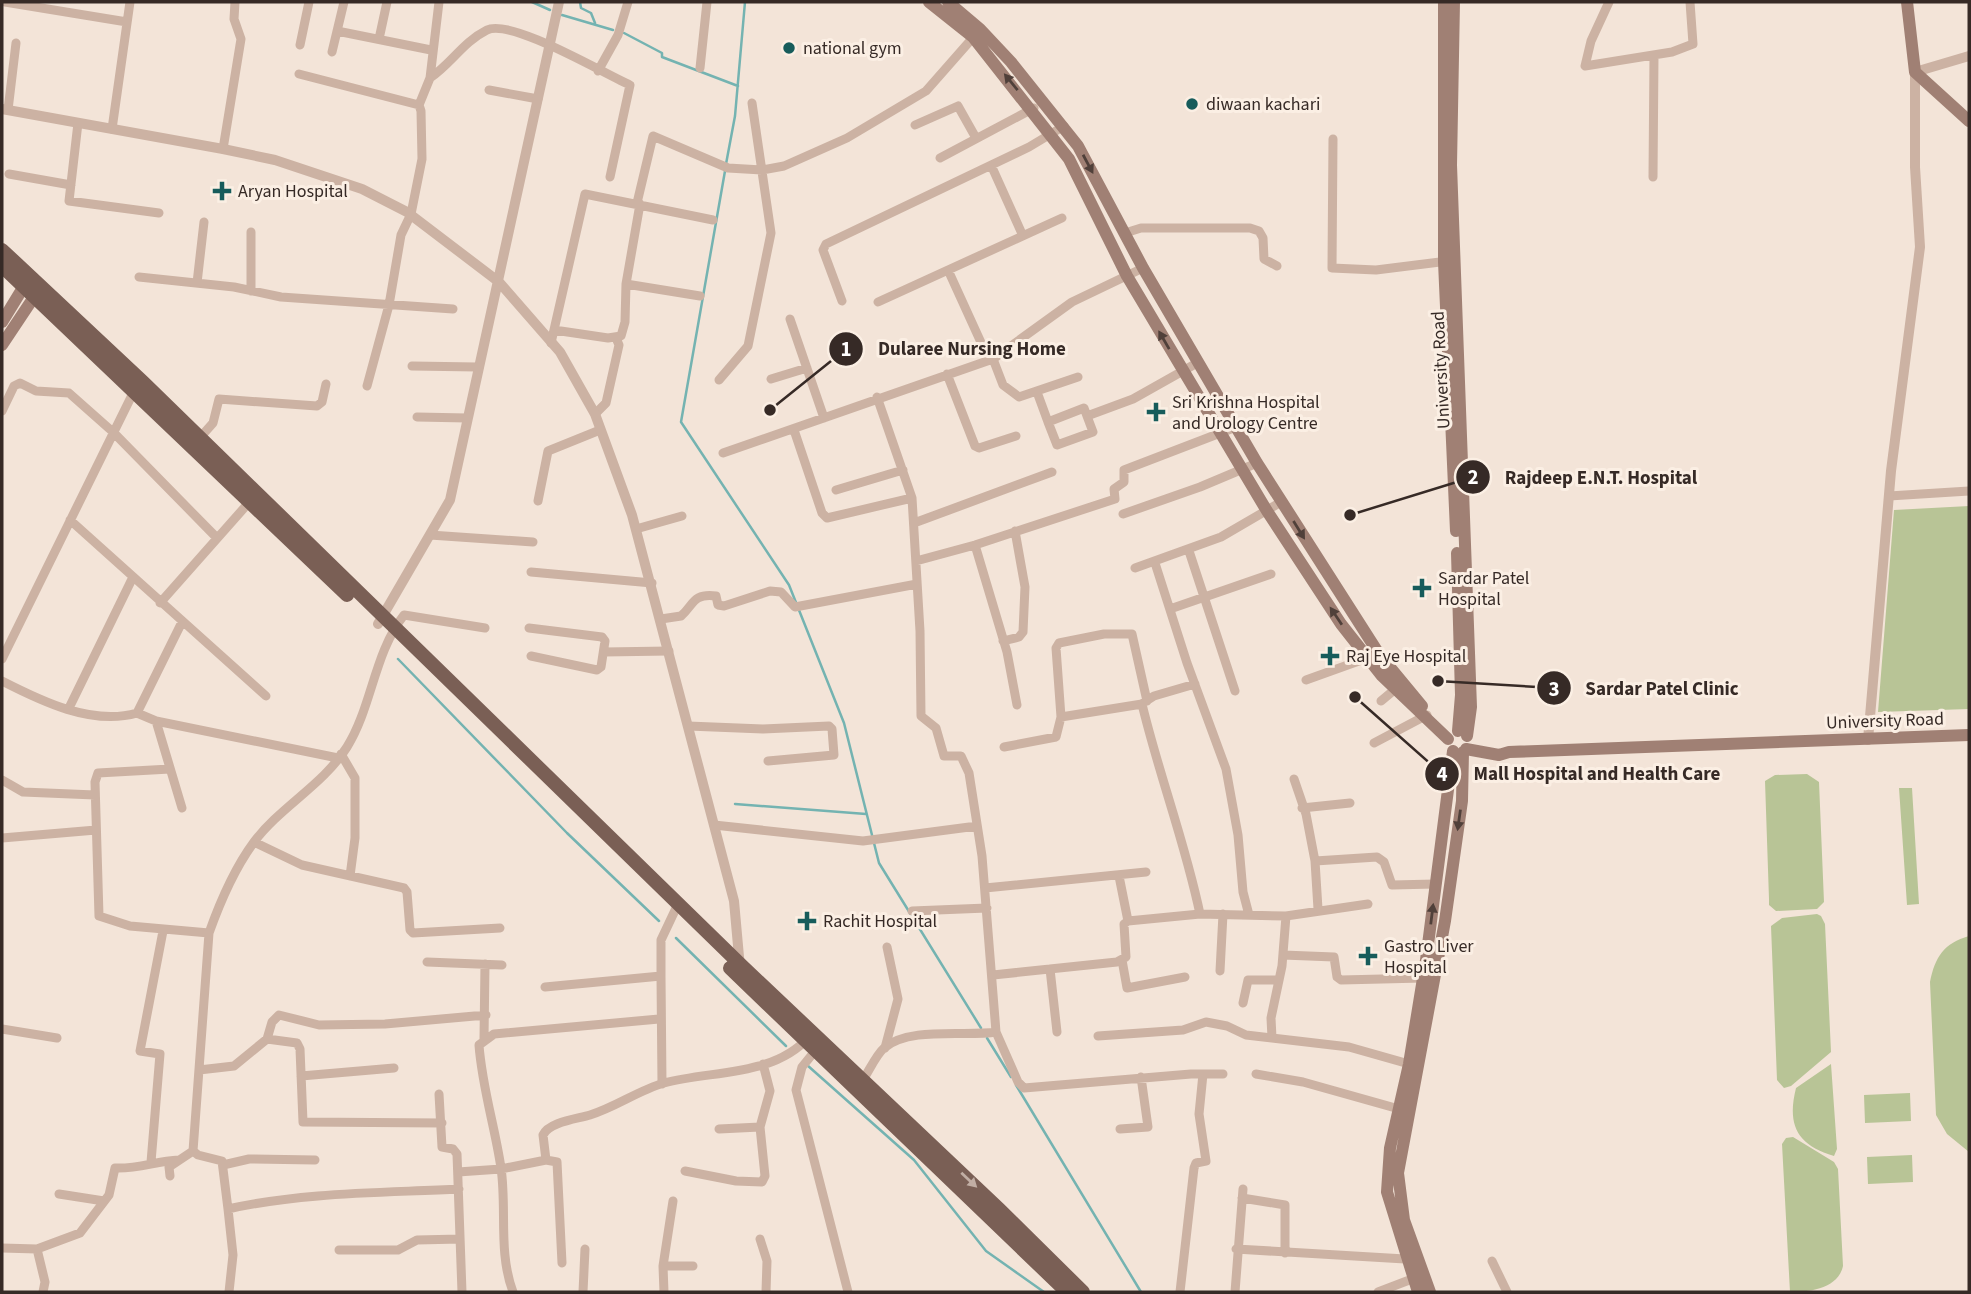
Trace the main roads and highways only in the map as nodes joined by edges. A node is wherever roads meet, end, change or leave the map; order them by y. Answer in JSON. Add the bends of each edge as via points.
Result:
{"nodes":[{"id":1,"x":929,"y":2,"type":"edge"},
{"id":2,"x":948,"y":2,"type":"edge"},
{"id":3,"x":1444,"y":2,"type":"edge"},
{"id":4,"x":1454,"y":2,"type":"edge"},
{"id":5,"x":1907,"y":2,"type":"edge"},
{"id":6,"x":976,"y":33,"type":"junction"},
{"id":7,"x":1969,"y":121,"type":"edge"},
{"id":8,"x":2,"y":250,"type":"edge"},
{"id":9,"x":1449,"y":261,"type":"junction"},
{"id":10,"x":2,"y":266,"type":"edge"},
{"id":11,"x":32,"y":287,"type":"junction"},
{"id":12,"x":2,"y":323,"type":"edge"},
{"id":13,"x":2,"y":345,"type":"edge"},
{"id":14,"x":1373,"y":656,"type":"junction"},
{"id":15,"x":1969,"y":735,"type":"edge"},
{"id":16,"x":1459,"y":742,"type":"junction"},
{"id":17,"x":860,"y":1085,"type":"junction"},
{"id":18,"x":1067,"y":1292,"type":"edge"},
{"id":19,"x":1083,"y":1292,"type":"edge"},
{"id":20,"x":1418,"y":1292,"type":"edge"},
{"id":21,"x":1430,"y":1292,"type":"edge"}],
"edges":[{"from":1,"to":6,"type":"main road"},
{"from":2,"to":6,"type":"main road"},
{"from":3,"to":9,"type":"main road","name":"University Road"},
{"from":4,"to":9,"type":"main road","name":"University Road"},
{"from":5,"to":7,"type":"main road","via":[[1915,72]]},
{"from":14,"to":6,"type":"main road","one_way":true,"via":[[1341,624],[1267,511],[1127,276],[1069,159]]},
{"from":6,"to":14,"type":"main road","one_way":true,"via":[[1064,126],[1197,363]]},
{"from":8,"to":11,"type":"main road"},
{"from":9,"to":16,"type":"main road","name":"University Road","via":[[1471,707]]},
{"from":10,"to":11,"type":"main road"},
{"from":11,"to":12,"type":"main road"},
{"from":11,"to":13,"type":"main road"},
{"from":11,"to":17,"type":"main road"},
{"from":14,"to":16,"type":"main road","via":[[1398,687]]},
{"from":15,"to":16,"type":"main road","name":"University Road","via":[[1509,752]]},
{"from":20,"to":16,"type":"main road","one_way":true,"via":[[1387,1192],[1390,1148],[1409,1064]]},
{"from":16,"to":21,"type":"main road","one_way":true,"via":[[1462,801],[1445,921],[1398,1173],[1404,1220]]},
{"from":17,"to":18,"type":"main road"},
{"from":17,"to":19,"type":"main road","one_way":true}]}
